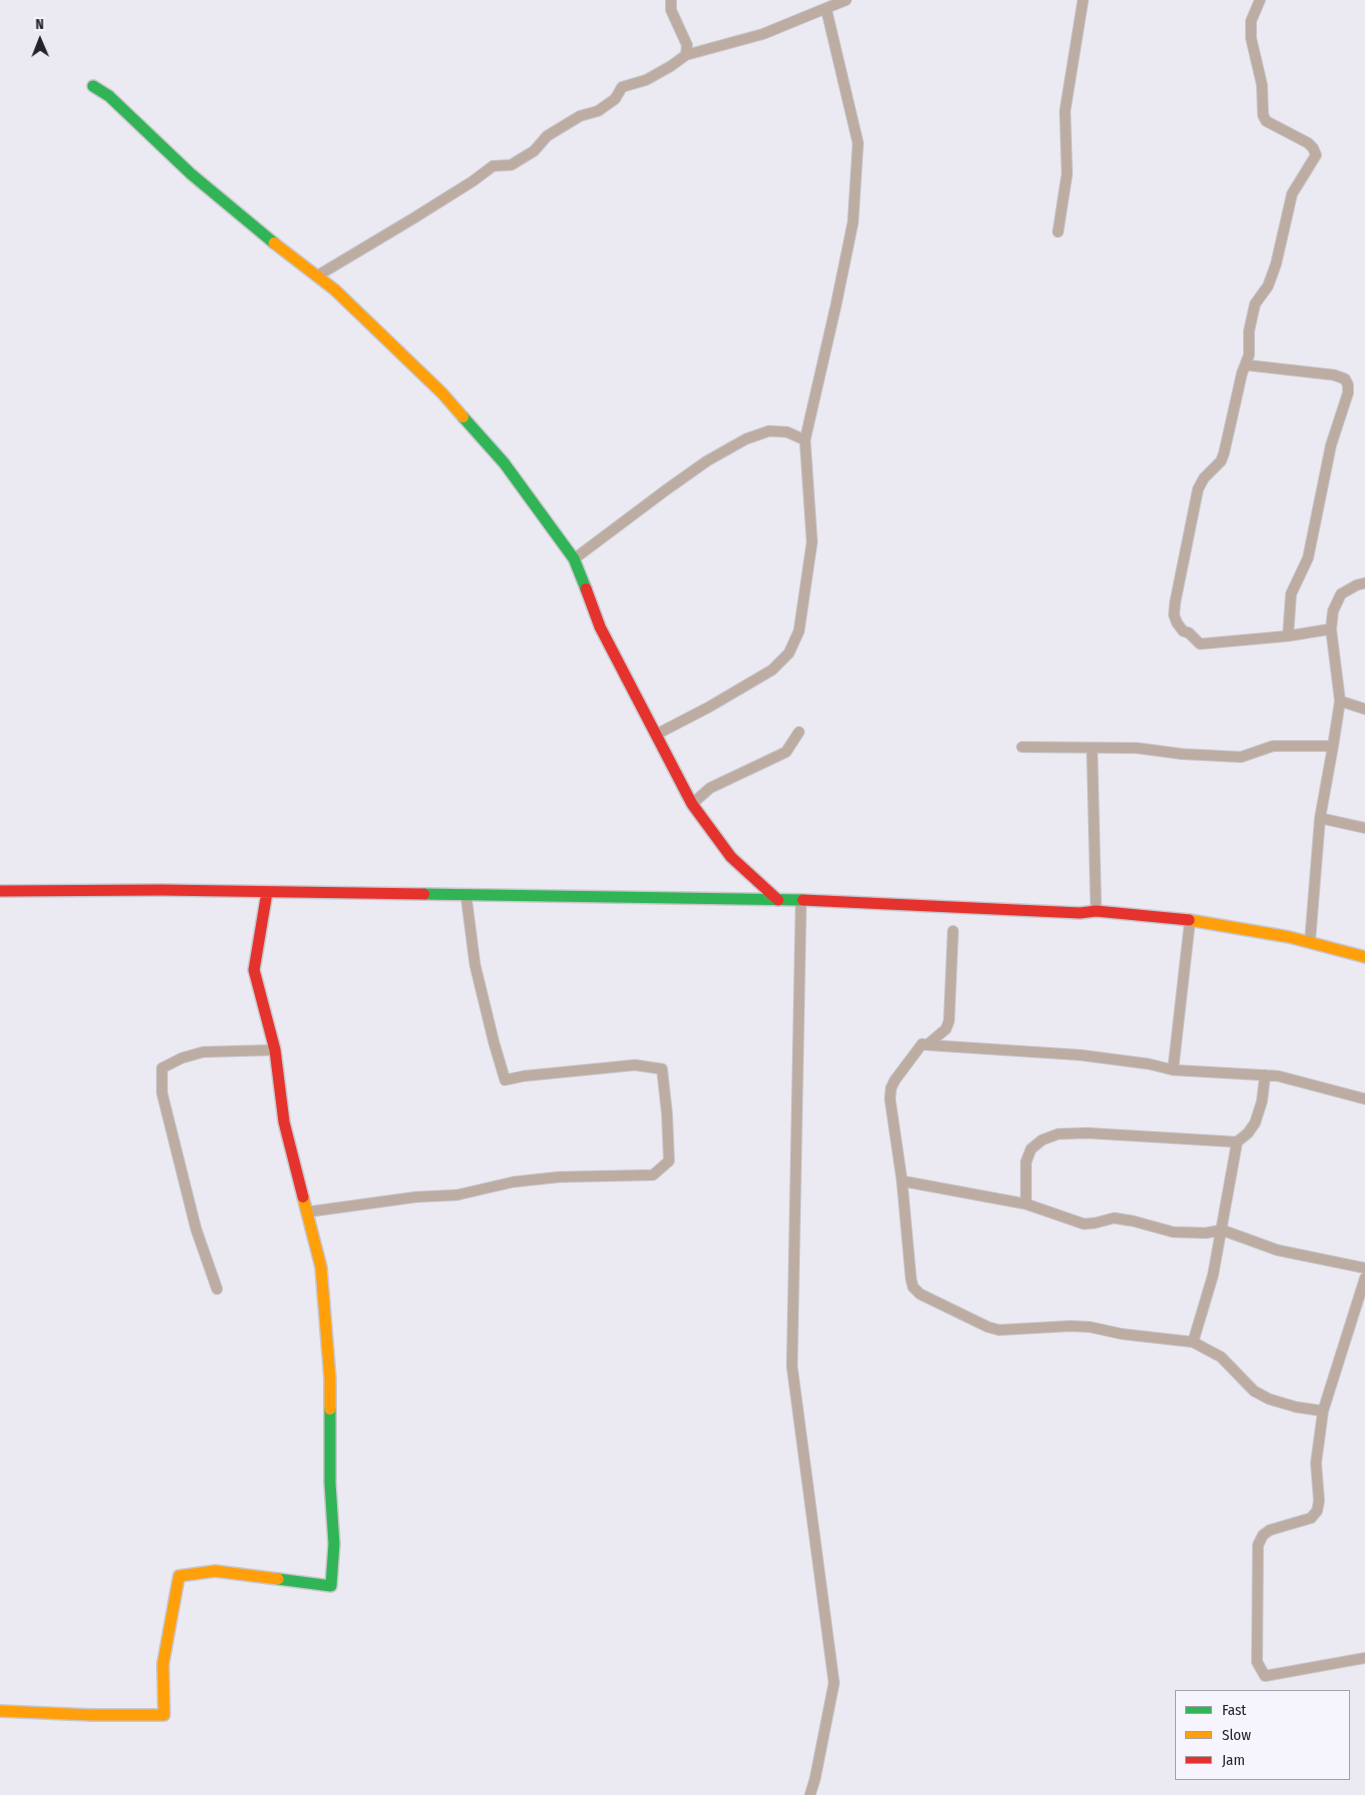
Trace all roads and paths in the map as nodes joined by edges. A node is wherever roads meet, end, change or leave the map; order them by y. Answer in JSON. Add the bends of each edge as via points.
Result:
{"nodes":[{"id":1,"x":671,"y":0,"type":"edge"},
{"id":2,"x":846,"y":0,"type":"edge"},
{"id":3,"x":1083,"y":0,"type":"edge"},
{"id":4,"x":1260,"y":0,"type":"edge"},
{"id":5,"x":826,"y":8,"type":"junction"},
{"id":6,"x":686,"y":54,"type":"junction"},
{"id":7,"x":93,"y":86,"type":"dead end"},
{"id":8,"x":1058,"y":232,"type":"dead end"},
{"id":9,"x":317,"y":276,"type":"junction"},
{"id":10,"x":1246,"y":365,"type":"junction"},
{"id":11,"x":805,"y":440,"type":"junction"},
{"id":12,"x":574,"y":560,"type":"junction"},
{"id":13,"x":1365,"y":583,"type":"edge"},
{"id":14,"x":1332,"y":629,"type":"junction"},
{"id":15,"x":1288,"y":636,"type":"junction"},
{"id":16,"x":1340,"y":701,"type":"junction"},
{"id":17,"x":1365,"y":709,"type":"edge"},
{"id":18,"x":799,"y":732,"type":"dead end"},
{"id":19,"x":657,"y":734,"type":"junction"},
{"id":20,"x":1333,"y":746,"type":"junction"},
{"id":21,"x":1022,"y":747,"type":"dead end"},
{"id":22,"x":1092,"y":748,"type":"junction"},
{"id":23,"x":692,"y":804,"type":"junction"},
{"id":24,"x":1320,"y":818,"type":"junction"},
{"id":25,"x":1365,"y":828,"type":"edge"},
{"id":26,"x":0,"y":891,"type":"edge"},
{"id":27,"x":267,"y":892,"type":"junction"},
{"id":28,"x":466,"y":895,"type":"junction"},
{"id":29,"x":778,"y":900,"type":"junction"},
{"id":30,"x":801,"y":900,"type":"junction"},
{"id":31,"x":1096,"y":911,"type":"junction"},
{"id":32,"x":1190,"y":920,"type":"junction"},
{"id":33,"x":953,"y":931,"type":"dead end"},
{"id":34,"x":1310,"y":941,"type":"junction"},
{"id":35,"x":1365,"y":957,"type":"edge"},
{"id":36,"x":927,"y":1045,"type":"junction"},
{"id":37,"x":275,"y":1050,"type":"junction"},
{"id":38,"x":1173,"y":1070,"type":"junction"},
{"id":39,"x":1265,"y":1075,"type":"junction"},
{"id":40,"x":1365,"y":1099,"type":"edge"},
{"id":41,"x":1237,"y":1142,"type":"junction"},
{"id":42,"x":902,"y":1182,"type":"junction"},
{"id":43,"x":1026,"y":1204,"type":"junction"},
{"id":44,"x":308,"y":1212,"type":"junction"},
{"id":45,"x":1222,"y":1230,"type":"junction"},
{"id":46,"x":1365,"y":1268,"type":"edge"},
{"id":47,"x":1365,"y":1278,"type":"edge"},
{"id":48,"x":217,"y":1289,"type":"dead end"},
{"id":49,"x":1193,"y":1342,"type":"junction"},
{"id":50,"x":1323,"y":1411,"type":"junction"},
{"id":51,"x":1365,"y":1658,"type":"edge"},
{"id":52,"x":0,"y":1711,"type":"edge"},
{"id":53,"x":810,"y":1795,"type":"edge"}],
"edges":[{"from":1,"to":6,"type":"street","via":[[671,10],[688,46]]},
{"from":2,"to":5,"type":"street"},
{"from":3,"to":8,"type":"street","via":[[1065,111],[1067,174]]},
{"from":4,"to":10,"type":"street","via":[[1251,21],[1251,38],[1261,79],[1264,119],[1308,144],[1316,155],[1292,194],[1276,264],[1268,286],[1255,304]]},
{"from":5,"to":6,"type":"street","via":[[763,34]]},
{"from":5,"to":11,"type":"street","via":[[858,143],[854,222]]},
{"from":6,"to":9,"type":"street","via":[[646,80],[622,88],[615,99],[598,111],[580,116],[547,136],[534,151],[511,165],[493,166]]},
{"from":7,"to":9,"type":"street","via":[[109,96],[246,220]]},
{"from":9,"to":12,"type":"street","via":[[442,393],[504,463]]},
{"from":10,"to":15,"type":"street","via":[[1334,375],[1345,379],[1348,385],[1331,445],[1308,558],[1291,594]]},
{"from":10,"to":15,"type":"street","via":[[1221,461],[1198,489],[1174,615],[1183,631],[1200,644]]},
{"from":11,"to":12,"type":"street","via":[[787,432],[769,431],[746,439],[666,490]]},
{"from":11,"to":19,"type":"street","via":[[812,542],[799,631],[789,652],[772,670]]},
{"from":12,"to":19,"type":"street","via":[[600,626]]},
{"from":13,"to":14,"type":"street","via":[[1341,594],[1333,611]]},
{"from":14,"to":15,"type":"street"},
{"from":14,"to":16,"type":"street"},
{"from":16,"to":17,"type":"street"},
{"from":16,"to":20,"type":"street"},
{"from":18,"to":23,"type":"street","via":[[786,752],[710,788]]},
{"from":19,"to":23,"type":"street"},
{"from":20,"to":22,"type":"street","via":[[1273,746],[1241,757],[1137,748]]},
{"from":20,"to":24,"type":"street"},
{"from":21,"to":22,"type":"street"},
{"from":22,"to":31,"type":"street"},
{"from":23,"to":29,"type":"street","via":[[731,857]]},
{"from":24,"to":25,"type":"street"},
{"from":24,"to":34,"type":"street"},
{"from":26,"to":27,"type":"street"},
{"from":27,"to":28,"type":"street"},
{"from":27,"to":37,"type":"street","via":[[254,970]]},
{"from":28,"to":29,"type":"street"},
{"from":28,"to":44,"type":"street","via":[[474,966],[505,1080],[635,1065],[662,1069],[669,1161],[653,1175],[513,1182],[457,1195],[416,1197]]},
{"from":29,"to":30,"type":"street"},
{"from":30,"to":31,"type":"street"},
{"from":30,"to":53,"type":"street","via":[[792,1366],[834,1683]]},
{"from":31,"to":32,"type":"street"},
{"from":32,"to":34,"type":"street"},
{"from":32,"to":38,"type":"street"},
{"from":33,"to":36,"type":"street","via":[[949,1021],[946,1029]]},
{"from":34,"to":35,"type":"street"},
{"from":36,"to":38,"type":"street","via":[[1080,1055]]},
{"from":36,"to":42,"type":"street","via":[[922,1044],[891,1088]]},
{"from":37,"to":44,"type":"street","via":[[284,1122]]},
{"from":37,"to":48,"type":"street","via":[[203,1052],[162,1068],[164,1102],[196,1230]]},
{"from":38,"to":39,"type":"street"},
{"from":39,"to":40,"type":"street"},
{"from":39,"to":41,"type":"street","via":[[1255,1123]]},
{"from":41,"to":43,"type":"street","via":[[1058,1134],[1042,1140],[1032,1149],[1026,1162]]},
{"from":41,"to":45,"type":"street"},
{"from":42,"to":43,"type":"street"},
{"from":42,"to":49,"type":"street","via":[[911,1279],[920,1294],[999,1330],[1090,1327]]},
{"from":43,"to":45,"type":"street","via":[[1084,1224],[1114,1218],[1172,1232]]},
{"from":44,"to":52,"type":"street","via":[[321,1267],[330,1379],[330,1483],[334,1544],[331,1586],[215,1571],[179,1576],[164,1664],[164,1714]]},
{"from":45,"to":46,"type":"street","via":[[1277,1250]]},
{"from":45,"to":49,"type":"street","via":[[1213,1275]]},
{"from":47,"to":50,"type":"street"},
{"from":49,"to":50,"type":"street","via":[[1221,1357],[1254,1391],[1296,1407]]},
{"from":50,"to":51,"type":"street","via":[[1316,1463],[1317,1511],[1311,1518],[1270,1530],[1258,1545],[1257,1662],[1265,1676]]}]}
